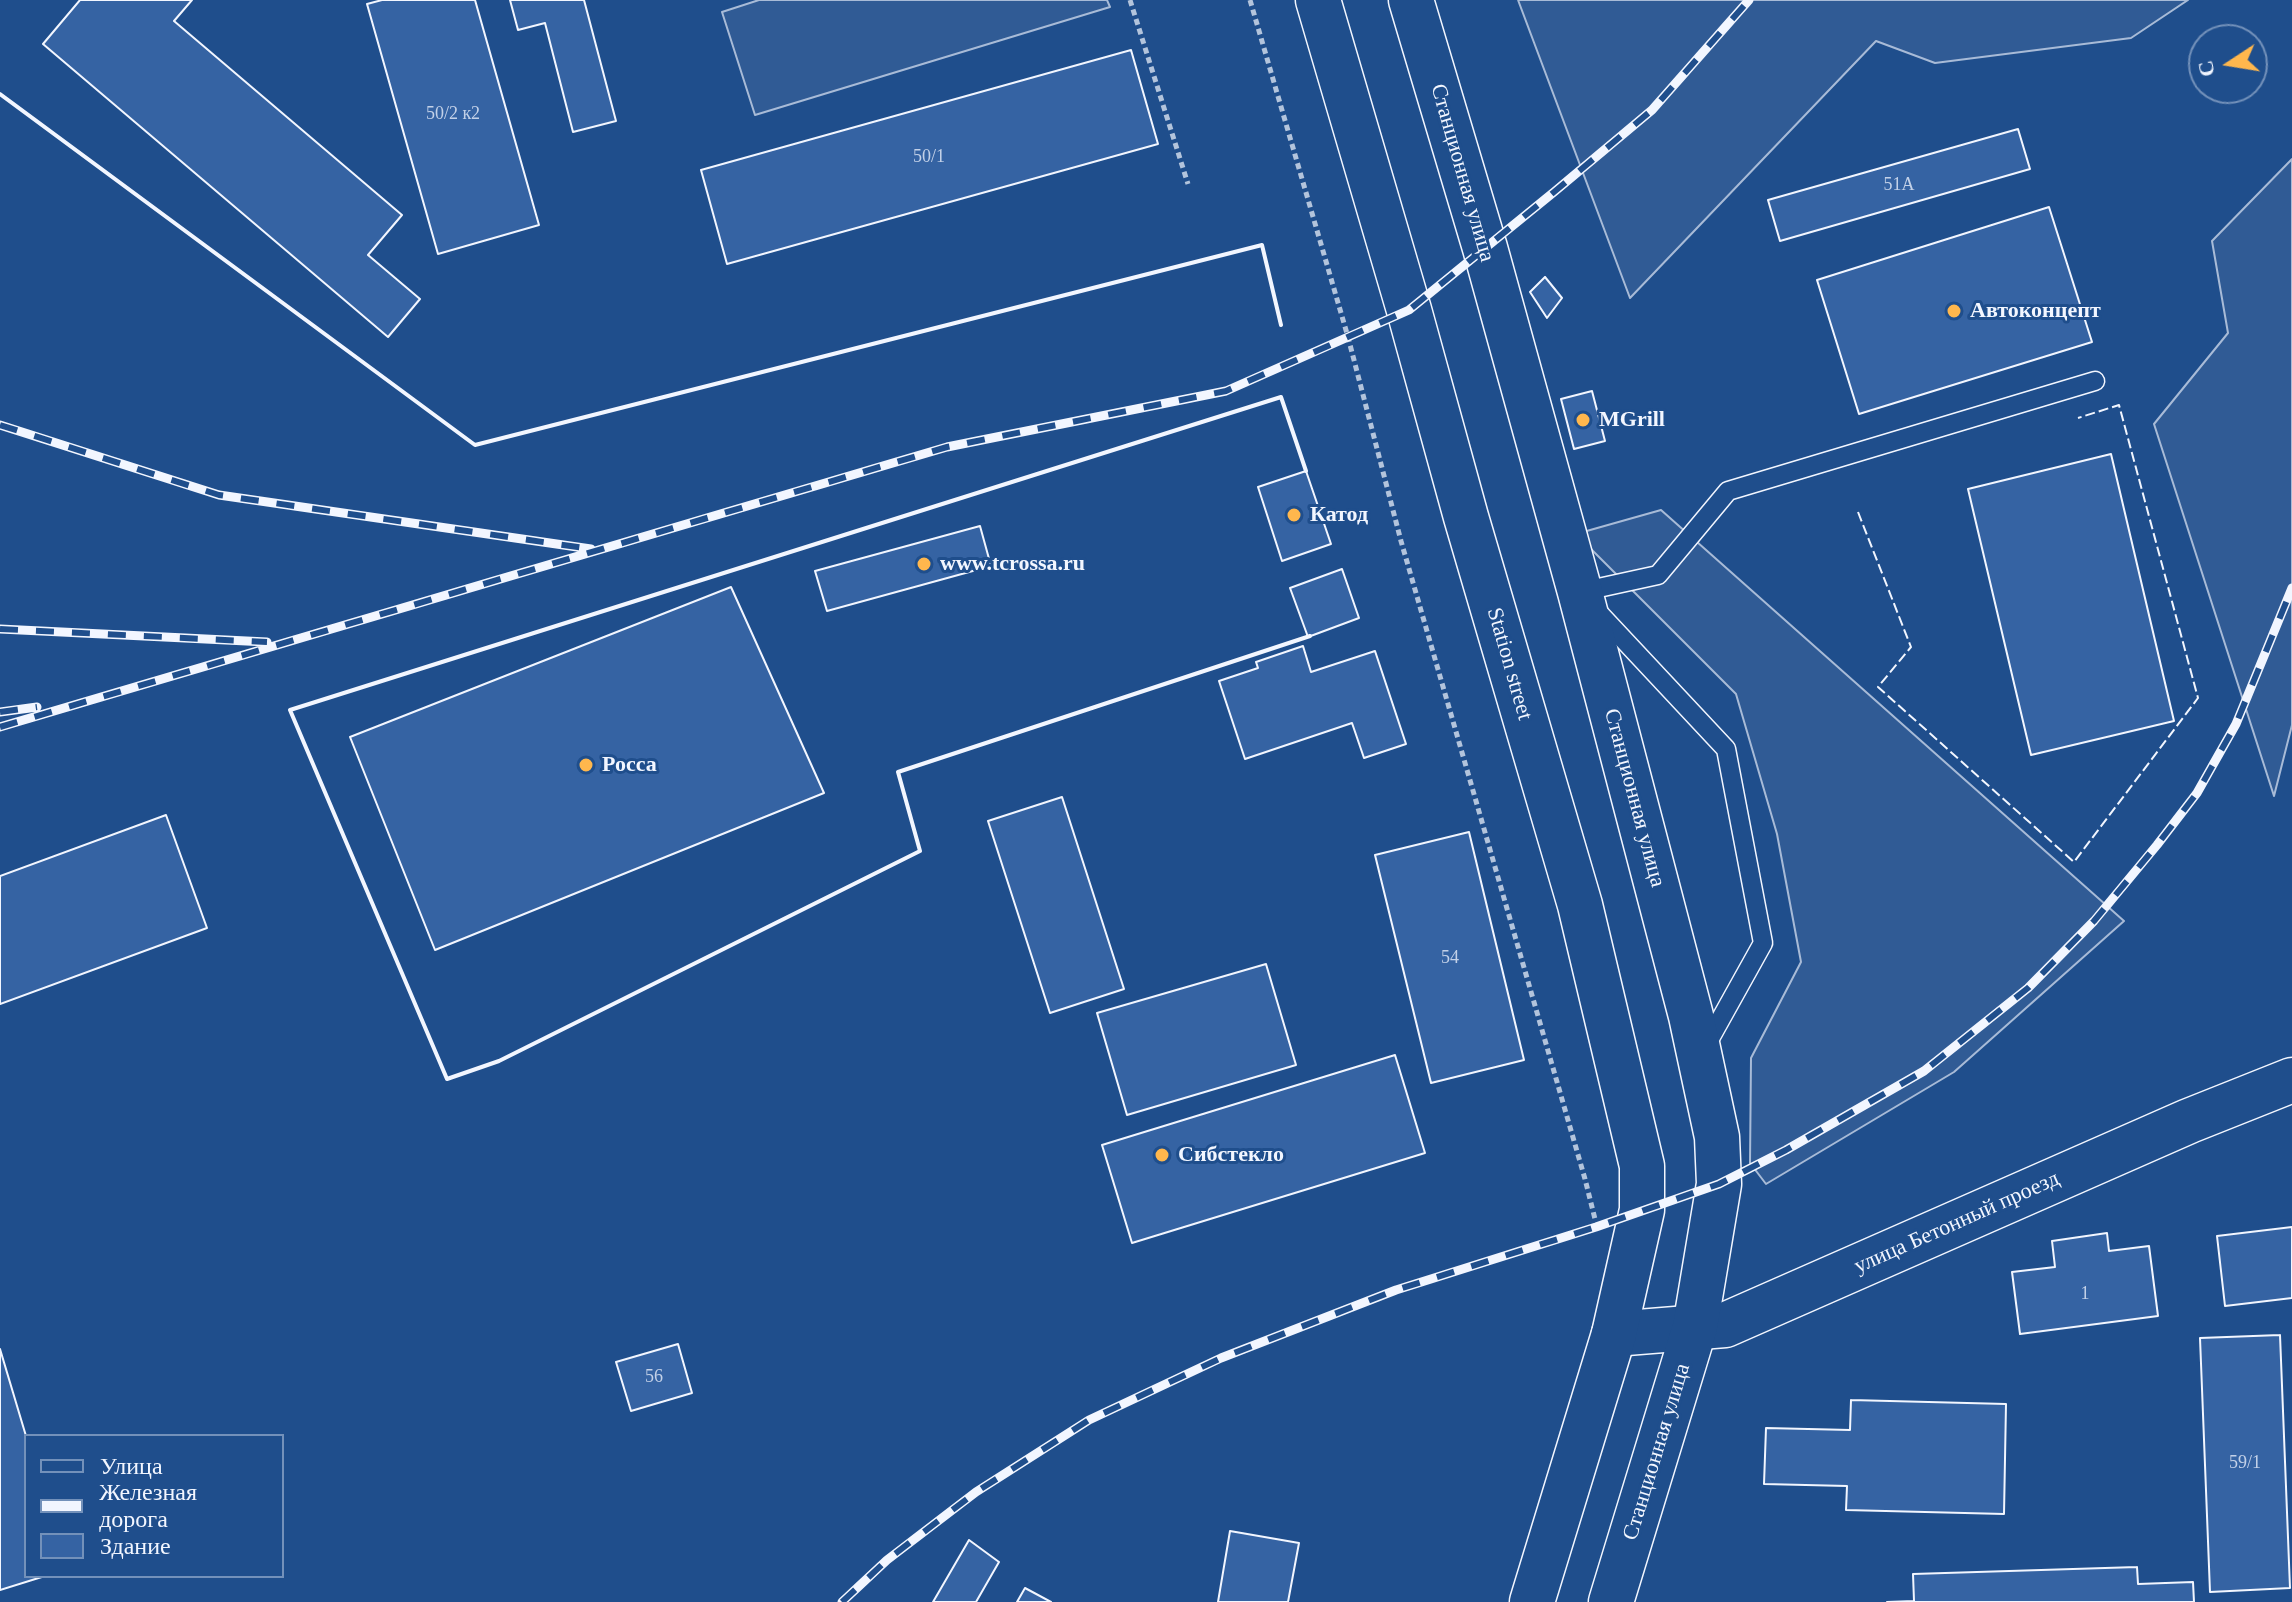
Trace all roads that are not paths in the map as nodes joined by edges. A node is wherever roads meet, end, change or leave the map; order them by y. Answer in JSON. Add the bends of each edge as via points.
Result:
{"nodes":[{"id":1,"x":1318,"y":0,"type":"edge"},
{"id":2,"x":1411,"y":0,"type":"edge"},
{"id":3,"x":2095,"y":381,"type":"dead end"},
{"id":4,"x":1580,"y":592,"type":"junction"},
{"id":5,"x":1701,"y":1055,"type":"junction"},
{"id":6,"x":2292,"y":1080,"type":"edge"},
{"id":7,"x":1695,"y":1327,"type":"junction"},
{"id":8,"x":1614,"y":1334,"type":"junction"},
{"id":9,"x":1532,"y":1602,"type":"edge"},
{"id":10,"x":1611,"y":1602,"type":"edge"}],
"edges":[{"from":1,"to":8,"type":"main road","name":"Station street","via":[[1580,905],[1639,1149],[1642,1210]]},
{"from":2,"to":4,"type":"main road","name":"Станционная улица"},
{"from":3,"to":4,"type":"lane","via":[[1728,491],[1658,575]]},
{"from":4,"to":5,"type":"main road","name":"Станционная улица"},
{"from":4,"to":5,"type":"lane","via":[[1726,749],[1763,943]]},
{"from":5,"to":7,"type":"main road","name":"Станционная улица","via":[[1717,1137],[1719,1184]]},
{"from":6,"to":7,"type":"main road","name":"улица Бетонный проезд","via":[[1725,1325]]},
{"from":7,"to":8,"type":"main road","name":"улица Бетонный проезд"},
{"from":7,"to":10,"type":"main road","name":"Станционная улица"},
{"from":8,"to":9,"type":"main road"}]}
